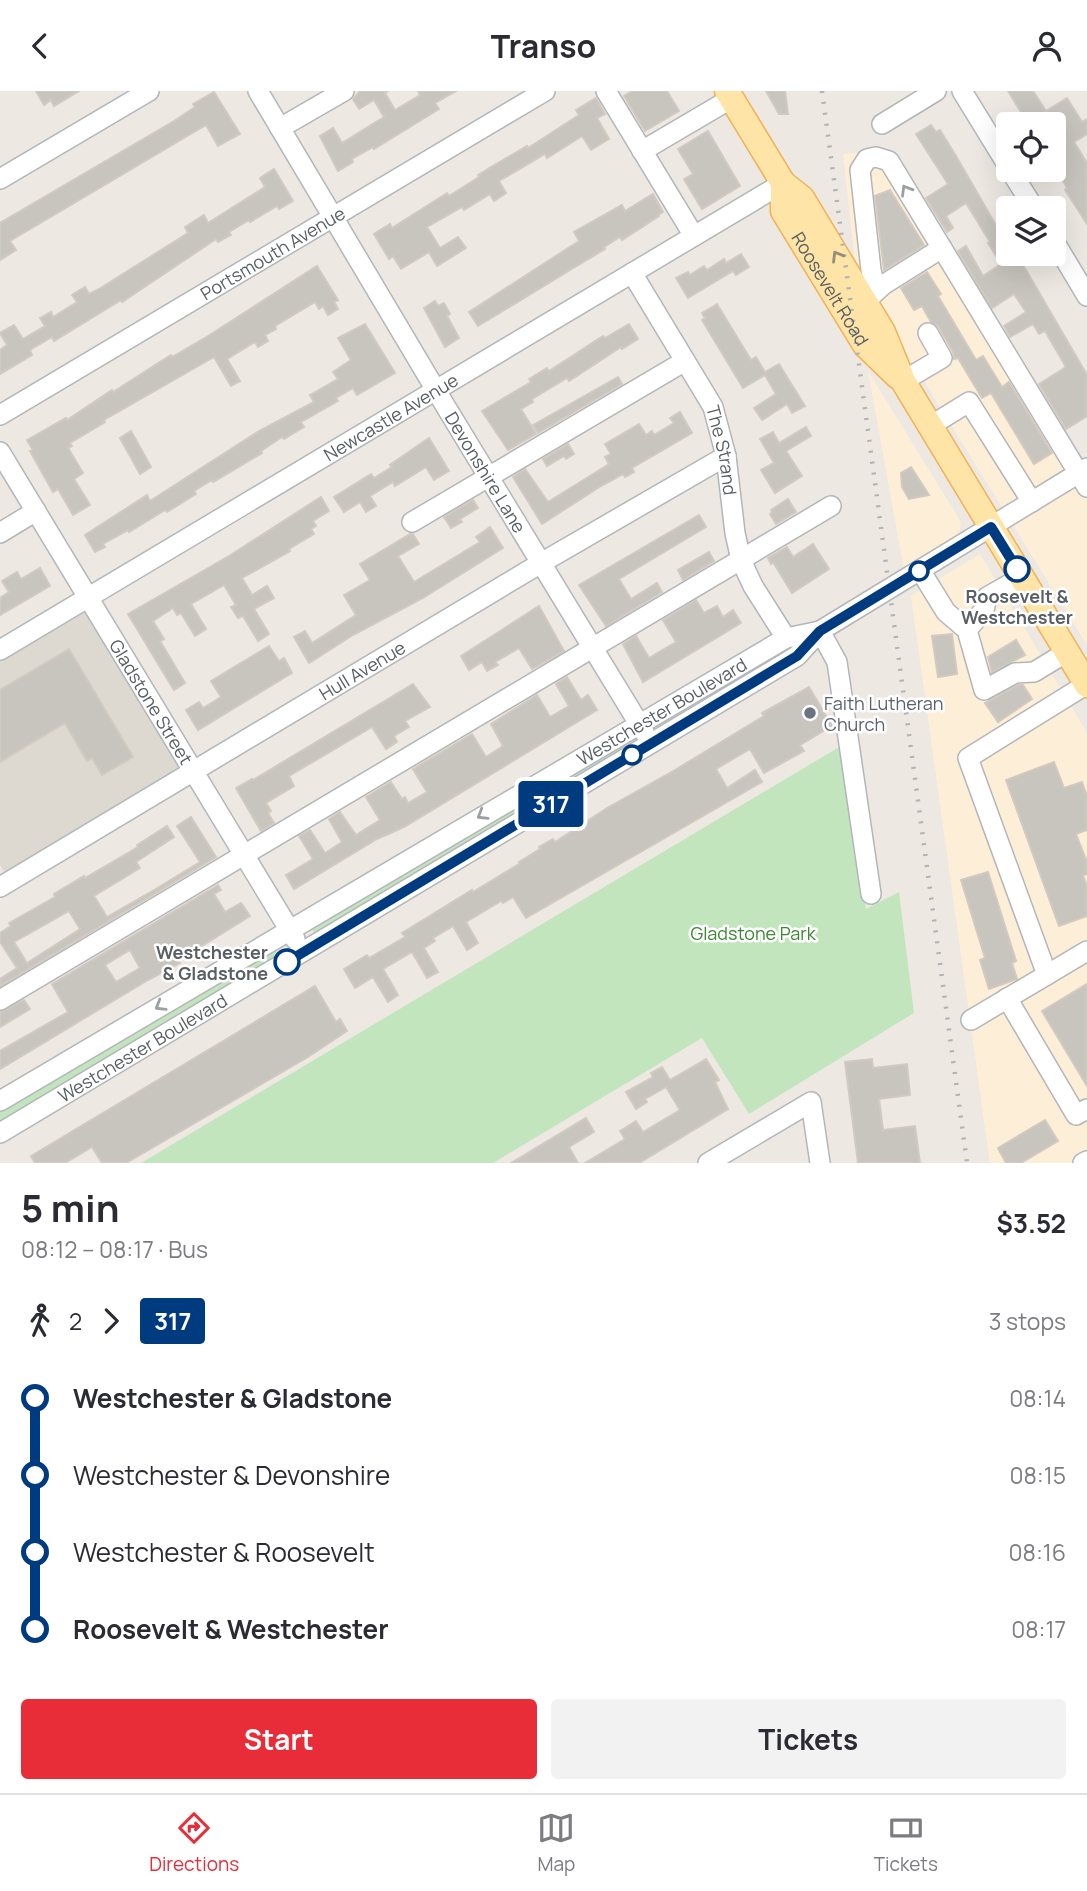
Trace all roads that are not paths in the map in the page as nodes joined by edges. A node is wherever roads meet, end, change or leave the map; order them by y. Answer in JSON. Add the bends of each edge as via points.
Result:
{"nodes":[{"id":1,"x":149,"y":91,"type":"edge"},
{"id":2,"x":258,"y":91,"type":"edge"},
{"id":3,"x":344,"y":91,"type":"edge"},
{"id":4,"x":545,"y":91,"type":"edge"},
{"id":5,"x":606,"y":91,"type":"edge"},
{"id":6,"x":936,"y":91,"type":"edge"},
{"id":7,"x":962,"y":91,"type":"edge"},
{"id":8,"x":729,"y":94,"type":"edge"},
{"id":9,"x":882,"y":124,"type":"dead end"},
{"id":10,"x":280,"y":128,"type":"junction"},
{"id":11,"x":996,"y":147,"type":"edge"},
{"id":12,"x":642,"y":151,"type":"junction"},
{"id":13,"x":0,"y":179,"type":"edge"},
{"id":14,"x":783,"y":183,"type":"junction"},
{"id":15,"x":333,"y":217,"type":"junction"},
{"id":16,"x":694,"y":236,"type":"junction"},
{"id":17,"x":942,"y":248,"type":"junction"},
{"id":18,"x":1066,"y":261,"type":"edge"},
{"id":19,"x":632,"y":273,"type":"junction"},
{"id":20,"x":1087,"y":296,"type":"edge"},
{"id":21,"x":870,"y":297,"type":"junction"},
{"id":22,"x":928,"y":333,"type":"dead end"},
{"id":23,"x":685,"y":361,"type":"junction"},
{"id":24,"x":903,"y":381,"type":"junction"},
{"id":25,"x":436,"y":390,"type":"junction"},
{"id":26,"x":0,"y":415,"type":"edge"},
{"id":27,"x":930,"y":426,"type":"junction"},
{"id":28,"x":0,"y":452,"type":"edge"},
{"id":29,"x":726,"y":456,"type":"junction"},
{"id":30,"x":1084,"y":476,"type":"edge"},
{"id":31,"x":488,"y":477,"type":"junction"},
{"id":32,"x":1032,"y":502,"type":"junction"},
{"id":33,"x":831,"y":506,"type":"dead end"},
{"id":34,"x":36,"y":511,"type":"junction"},
{"id":35,"x":412,"y":522,"type":"dead end"},
{"id":36,"x":991,"y":527,"type":"junction"},
{"id":37,"x":0,"y":533,"type":"edge"},
{"id":38,"x":741,"y":561,"type":"junction"},
{"id":39,"x":541,"y":563,"type":"junction"},
{"id":40,"x":920,"y":570,"type":"junction"},
{"id":41,"x":1022,"y":577,"type":"junction"},
{"id":42,"x":88,"y":598,"type":"junction"},
{"id":43,"x":967,"y":630,"type":"junction"},
{"id":44,"x":820,"y":631,"type":"junction"},
{"id":45,"x":786,"y":638,"type":"junction"},
{"id":46,"x":593,"y":648,"type":"junction"},
{"id":47,"x":0,"y":650,"type":"edge"},
{"id":48,"x":1067,"y":652,"type":"junction"},
{"id":49,"x":1087,"y":684,"type":"edge"},
{"id":50,"x":638,"y":723,"type":"junction"},
{"id":51,"x":651,"y":744,"type":"junction"},
{"id":52,"x":193,"y":772,"type":"junction"},
{"id":53,"x":244,"y":855,"type":"junction"},
{"id":54,"x":0,"y":887,"type":"edge"},
{"id":55,"x":871,"y":894,"type":"dead end"},
{"id":56,"x":289,"y":930,"type":"junction"},
{"id":57,"x":1087,"y":951,"type":"edge"},
{"id":58,"x":303,"y":952,"type":"junction"},
{"id":59,"x":1047,"y":975,"type":"junction"},
{"id":60,"x":1007,"y":998,"type":"junction"},
{"id":61,"x":0,"y":1000,"type":"edge"},
{"id":62,"x":971,"y":1020,"type":"dead end"},
{"id":63,"x":0,"y":1101,"type":"edge"},
{"id":64,"x":1087,"y":1109,"type":"edge"},
{"id":65,"x":0,"y":1133,"type":"edge"},
{"id":66,"x":708,"y":1163,"type":"edge"},
{"id":67,"x":820,"y":1163,"type":"edge"}],
"edges":[{"from":1,"to":13,"type":"street"},
{"from":2,"to":10,"type":"street","name":"Devonshire Lane"},
{"from":3,"to":10,"type":"street"},
{"from":4,"to":15,"type":"street","name":"Portsmouth Avenue"},
{"from":5,"to":12,"type":"street"},
{"from":6,"to":9,"type":"street"},
{"from":7,"to":11,"type":"street"},
{"from":8,"to":12,"type":"street"},
{"from":8,"to":14,"type":"main road","name":"Roosevelt Road"},
{"from":10,"to":15,"type":"street","name":"Devonshire Lane"},
{"from":12,"to":16,"type":"street"},
{"from":14,"to":16,"type":"street","name":"Newcastle Avenue"},
{"from":21,"to":14,"type":"main road","name":"Roosevelt Road","one_way":true,"via":[[802,198]]},
{"from":14,"to":24,"type":"main road","name":"Roosevelt Road","via":[[783,211],[865,345]]},
{"from":15,"to":25,"type":"street","name":"Devonshire Lane"},
{"from":15,"to":26,"type":"street","name":"Portsmouth Avenue"},
{"from":16,"to":19,"type":"street","name":"Newcastle Avenue"},
{"from":17,"to":21,"type":"street"},
{"from":17,"to":21,"type":"street","one_way":true,"via":[[889,161],[867,159],[860,170]]},
{"from":17,"to":30,"type":"street"},
{"from":18,"to":20,"type":"street"},
{"from":19,"to":23,"type":"street","name":"The Strand"},
{"from":19,"to":25,"type":"street","name":"Newcastle Avenue"},
{"from":21,"to":24,"type":"main road","name":"Roosevelt Road"},
{"from":22,"to":24,"type":"street","via":[[942,358]]},
{"from":23,"to":29,"type":"street","name":"The Strand","via":[[713,407]]},
{"from":23,"to":31,"type":"street"},
{"from":24,"to":27,"type":"main road","name":"Roosevelt Road"},
{"from":25,"to":31,"type":"street","name":"Devonshire Lane"},
{"from":25,"to":42,"type":"street","name":"Newcastle Avenue"},
{"from":27,"to":32,"type":"street","via":[[969,402]]},
{"from":27,"to":36,"type":"main road","name":"Roosevelt Road"},
{"from":28,"to":34,"type":"street","name":"Gladstone Street"},
{"from":29,"to":38,"type":"street","name":"The Strand"},
{"from":29,"to":39,"type":"street","name":"Hull Avenue"},
{"from":30,"to":32,"type":"street","name":"Westchester Boulevard"},
{"from":31,"to":35,"type":"street"},
{"from":31,"to":39,"type":"street","name":"Devonshire Lane"},
{"from":32,"to":36,"type":"street","name":"Westchester Boulevard"},
{"from":33,"to":38,"type":"street"},
{"from":34,"to":37,"type":"street"},
{"from":34,"to":42,"type":"street","name":"Gladstone Street"},
{"from":36,"to":40,"type":"street","name":"Westchester Boulevard"},
{"from":36,"to":41,"type":"main road","name":"Roosevelt Road"},
{"from":38,"to":45,"type":"street","name":"The Strand"},
{"from":38,"to":46,"type":"street"},
{"from":39,"to":46,"type":"street","name":"Devonshire Lane"},
{"from":39,"to":52,"type":"street","name":"Hull Avenue"},
{"from":40,"to":43,"type":"street","via":[[946,612]]},
{"from":40,"to":44,"type":"street","name":"Westchester Boulevard"},
{"from":41,"to":43,"type":"street","via":[[987,597],[984,610]]},
{"from":41,"to":48,"type":"main road","name":"Roosevelt Road"},
{"from":42,"to":47,"type":"street","name":"Newcastle Avenue"},
{"from":42,"to":52,"type":"street","name":"Gladstone Street"},
{"from":43,"to":48,"type":"street","via":[[984,691],[1015,673],[1034,672]]},
{"from":44,"to":45,"type":"street","name":"Westchester Boulevard"},
{"from":44,"to":51,"type":"street","name":"Westchester Boulevard","via":[[797,656]]},
{"from":44,"to":55,"type":"street","via":[[837,663]]},
{"from":45,"to":50,"type":"street","name":"Westchester Boulevard"},
{"from":46,"to":50,"type":"street","name":"Devonshire Lane"},
{"from":46,"to":53,"type":"street"},
{"from":48,"to":49,"type":"main road","name":"Roosevelt Road"},
{"from":49,"to":59,"type":"street","via":[[968,758]]},
{"from":50,"to":51,"type":"street","name":"Devonshire Lane"},
{"from":50,"to":56,"type":"street","name":"Westchester Boulevard","one_way":true},
{"from":51,"to":58,"type":"street","name":"Westchester Boulevard"},
{"from":52,"to":53,"type":"street","name":"Gladstone Street"},
{"from":52,"to":54,"type":"street","name":"Hull Avenue"},
{"from":53,"to":56,"type":"street","name":"Gladstone Street"},
{"from":53,"to":61,"type":"street"},
{"from":56,"to":58,"type":"street","name":"Gladstone Street"},
{"from":56,"to":63,"type":"street","name":"Westchester Boulevard","one_way":true},
{"from":57,"to":59,"type":"street"},
{"from":58,"to":65,"type":"street","name":"Westchester Boulevard"},
{"from":59,"to":60,"type":"street"},
{"from":60,"to":62,"type":"street"},
{"from":60,"to":64,"type":"street","via":[[1076,1115]]},
{"from":66,"to":67,"type":"street","via":[[811,1102]]}]}
